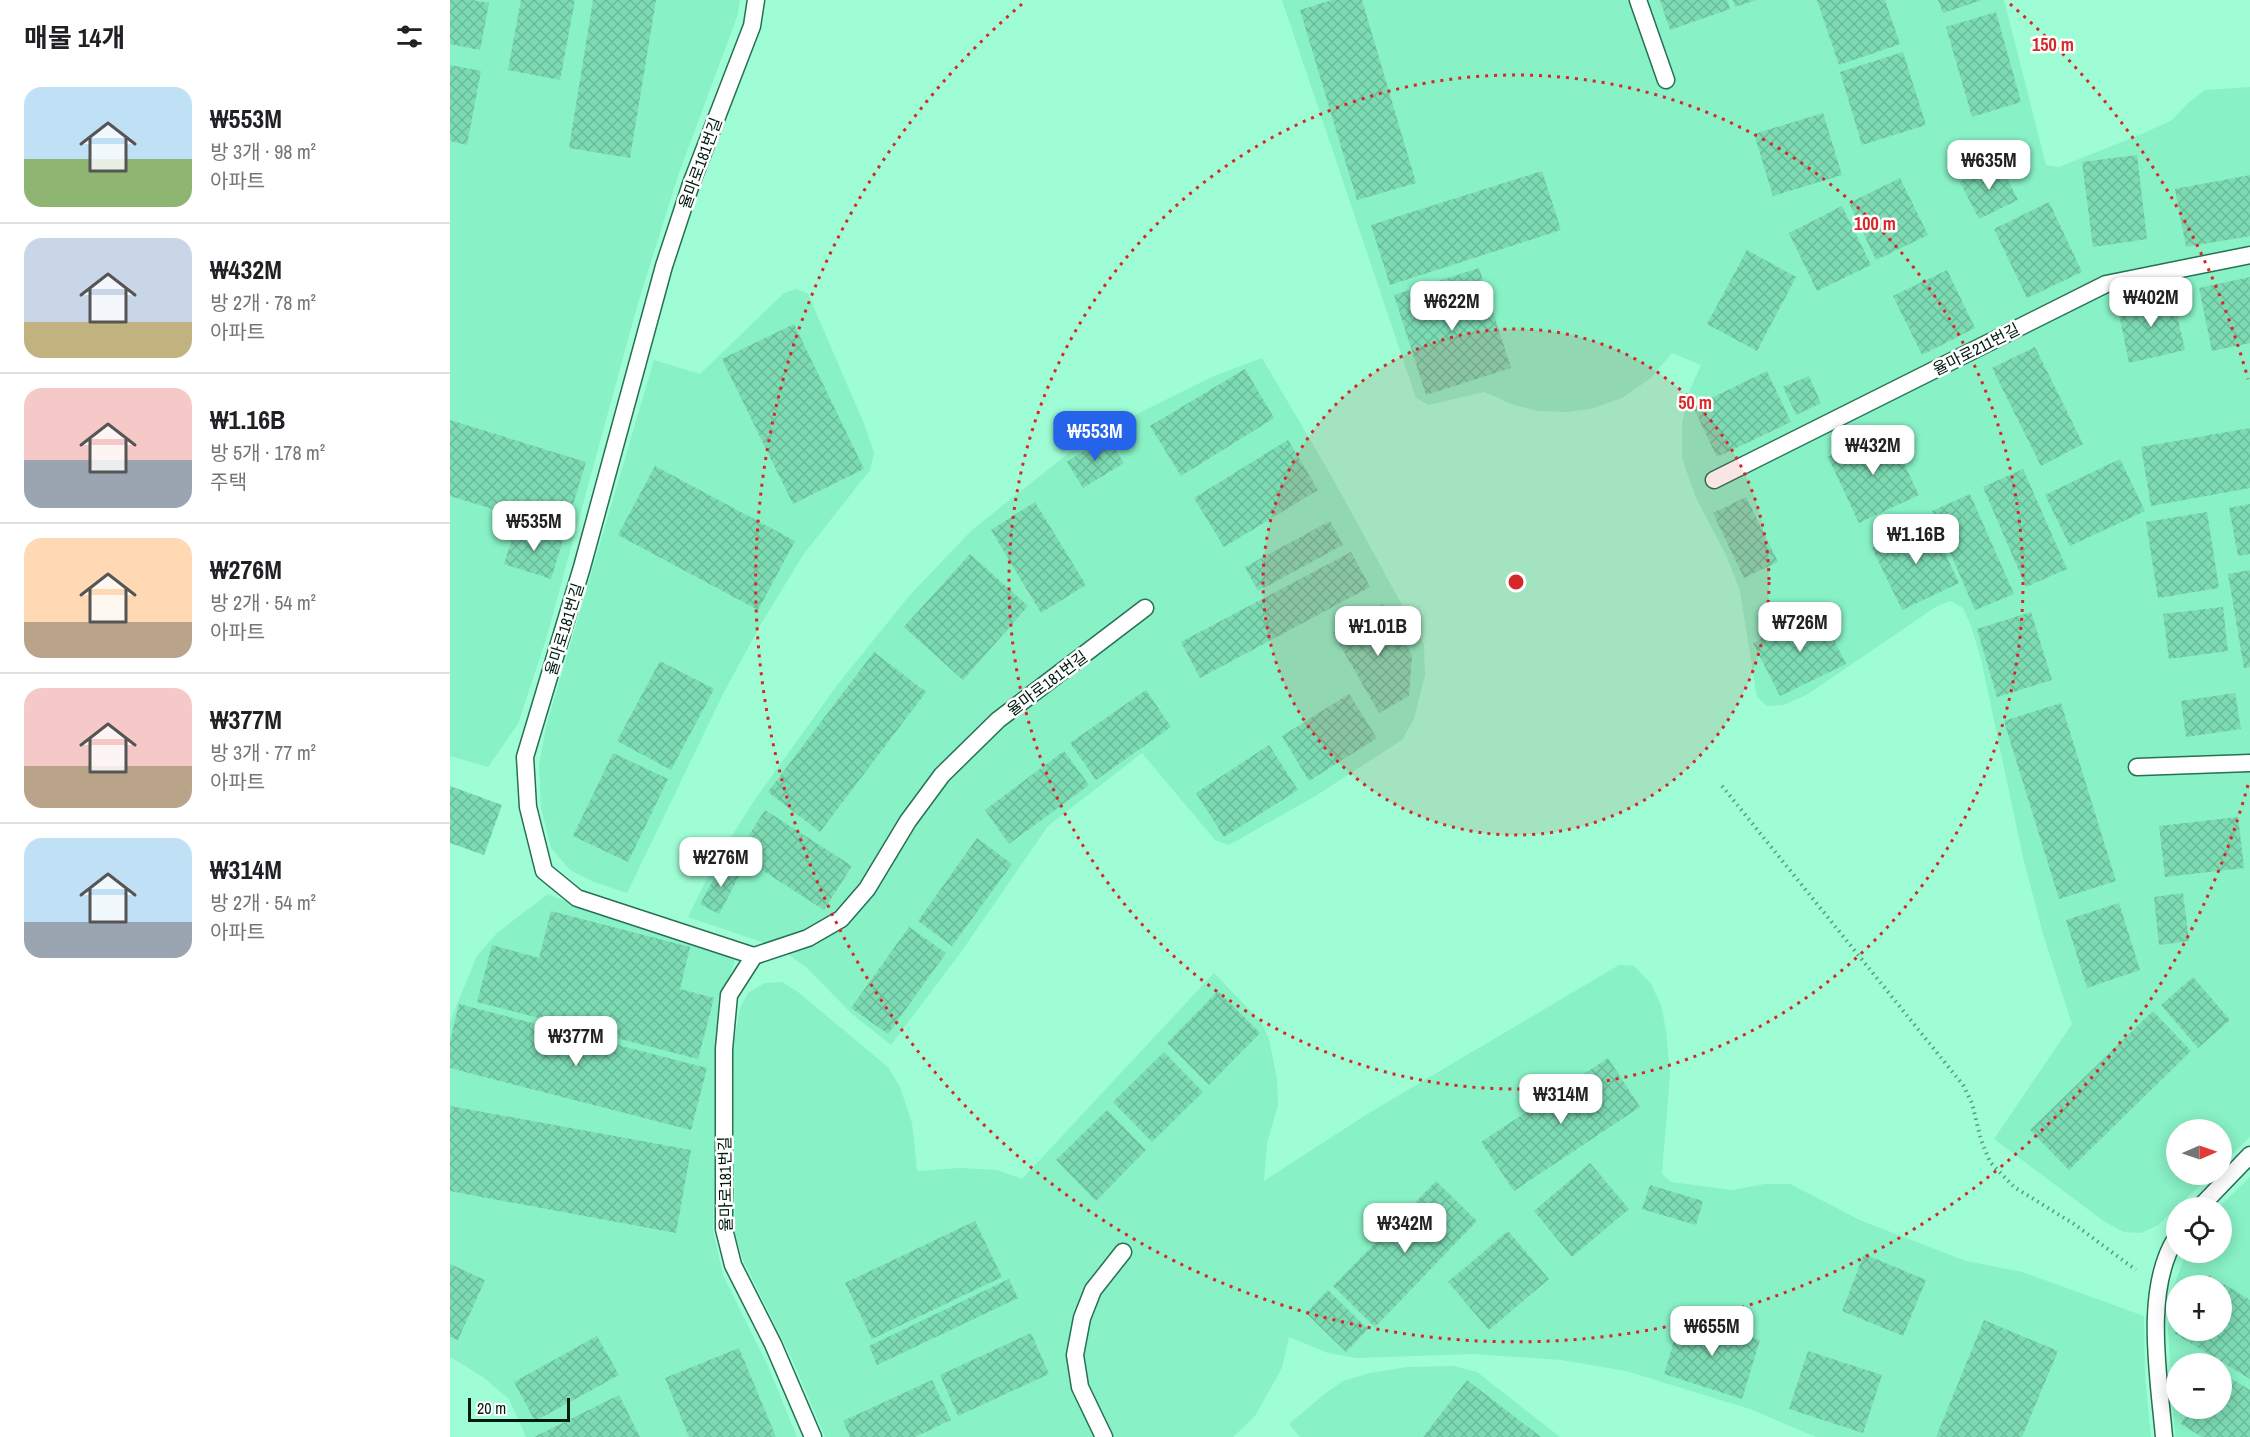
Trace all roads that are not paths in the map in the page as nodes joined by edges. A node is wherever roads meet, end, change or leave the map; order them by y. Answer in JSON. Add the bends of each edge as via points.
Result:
{"nodes":[{"id":1,"x":756,"y":0,"type":"edge"},
{"id":2,"x":1638,"y":0,"type":"edge"},
{"id":3,"x":1666,"y":80,"type":"dead end"},
{"id":4,"x":2250,"y":255,"type":"edge"},
{"id":5,"x":1714,"y":480,"type":"dead end"},
{"id":6,"x":1145,"y":608,"type":"dead end"},
{"id":7,"x":2250,"y":763,"type":"edge"},
{"id":8,"x":2137,"y":766,"type":"dead end"},
{"id":9,"x":754,"y":956,"type":"junction"},
{"id":10,"x":2250,"y":1155,"type":"edge"},
{"id":11,"x":2210,"y":1197,"type":"edge"},
{"id":12,"x":1123,"y":1252,"type":"dead end"},
{"id":13,"x":2166,"y":1263,"type":"edge"},
{"id":14,"x":813,"y":1437,"type":"edge"},
{"id":15,"x":1104,"y":1437,"type":"edge"},
{"id":16,"x":2164,"y":1437,"type":"edge"}],
"edges":[{"from":1,"to":9,"type":"lane","name":"율마로181번길","via":[[752,26],[664,266],[582,567],[525,757],[528,807],[544,871],[577,898]]},
{"from":2,"to":3,"type":"lane"},
{"from":4,"to":5,"type":"lane","name":"율마로211번길","via":[[2106,284]]},
{"from":6,"to":9,"type":"lane","name":"율마로181번길","via":[[998,720],[942,775],[908,821],[867,889],[841,919],[808,938]]},
{"from":7,"to":8,"type":"lane"},
{"from":9,"to":14,"type":"lane","name":"율마로181번길","via":[[729,995],[724,1048],[724,1229],[733,1265]]},
{"from":10,"to":11,"type":"lane"},
{"from":12,"to":15,"type":"lane","via":[[1093,1290],[1082,1318],[1075,1355],[1080,1388]]},
{"from":13,"to":16,"type":"lane","via":[[2159,1286],[2155,1334]]}]}
